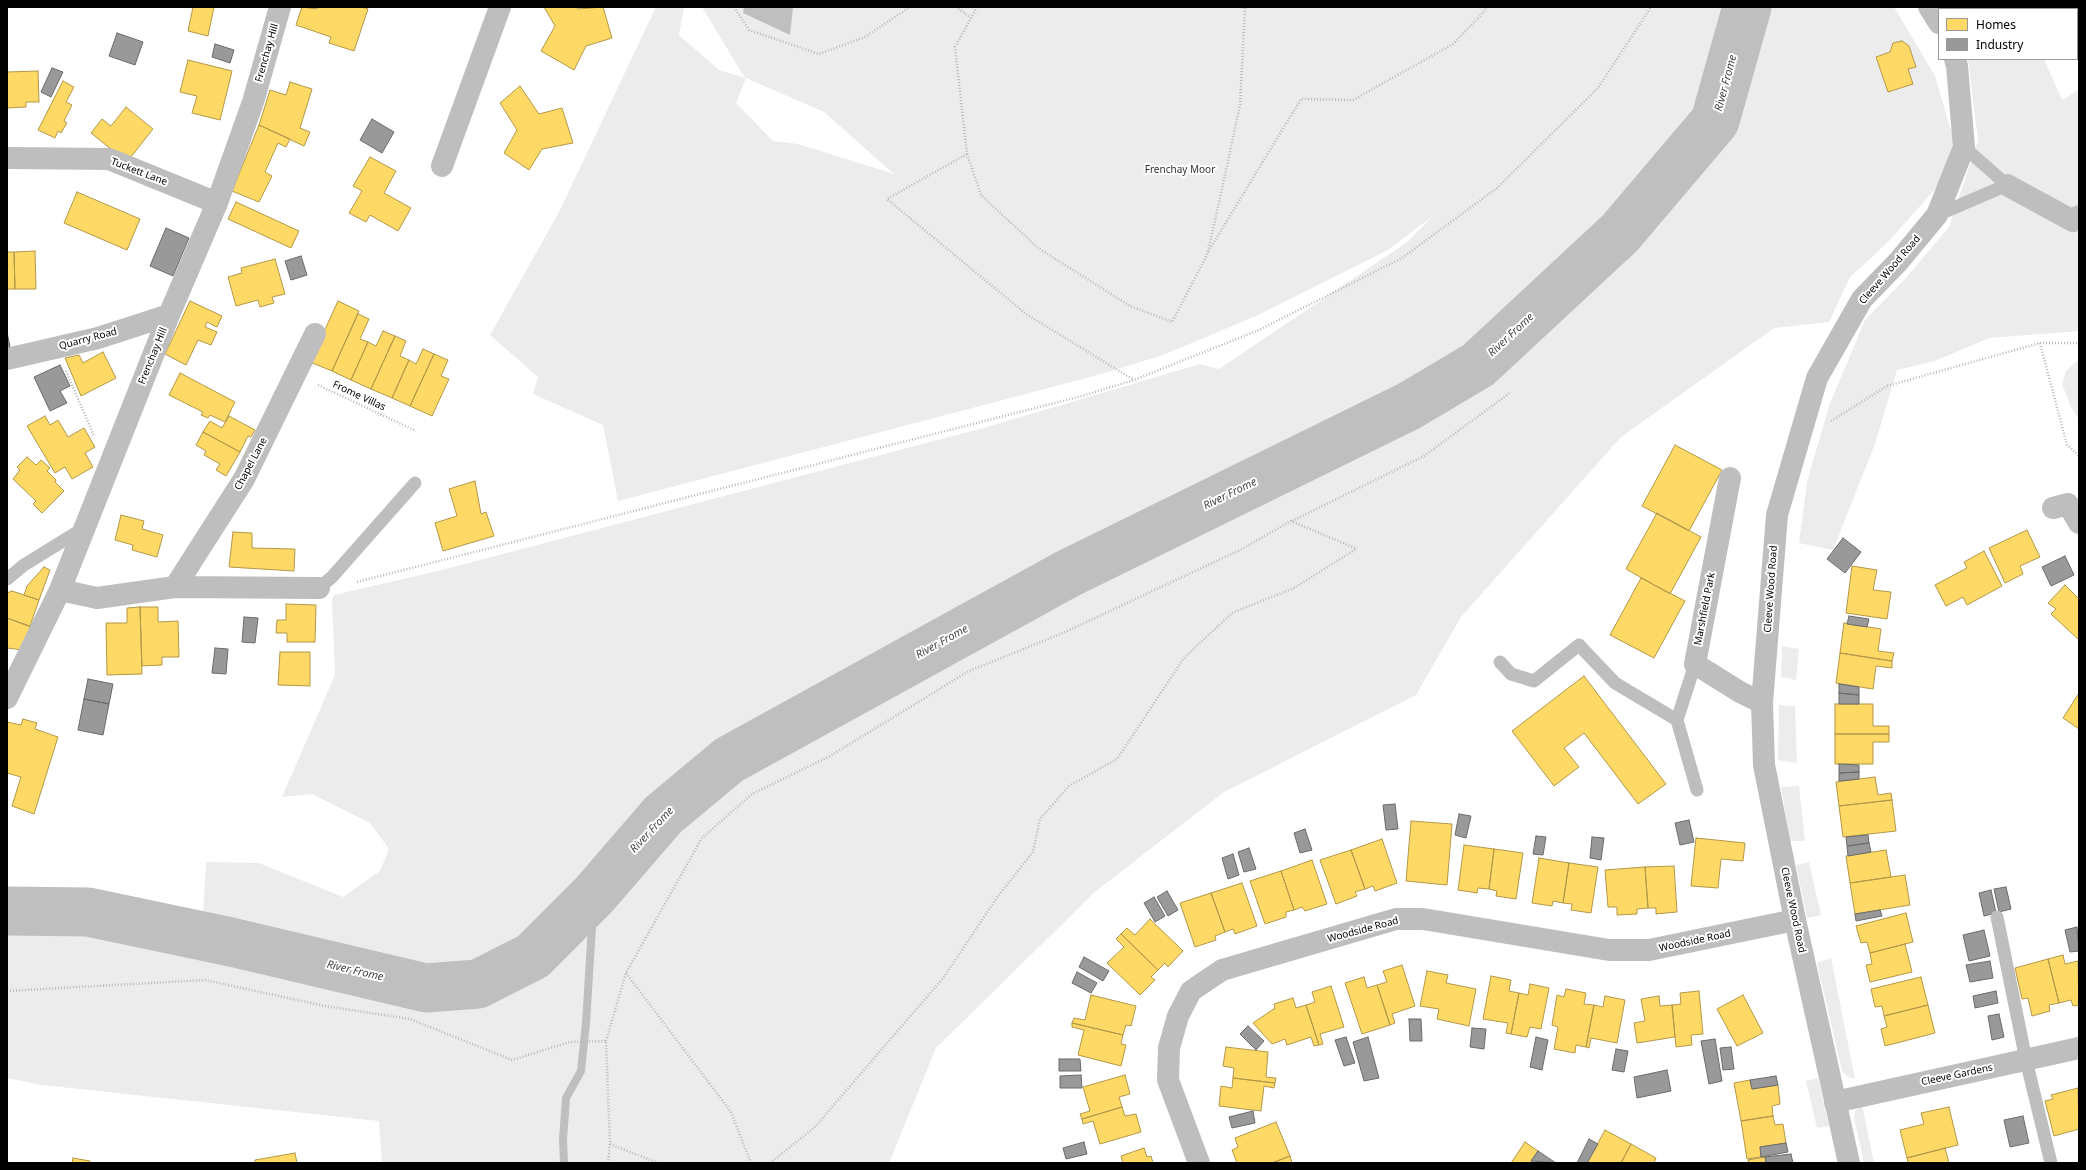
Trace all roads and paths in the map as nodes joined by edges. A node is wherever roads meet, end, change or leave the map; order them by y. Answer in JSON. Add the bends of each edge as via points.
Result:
{"nodes":[{"id":1,"x":280,"y":7,"type":"edge"},
{"id":2,"x":500,"y":7,"type":"edge"},
{"id":3,"x":734,"y":7,"type":"edge"},
{"id":4,"x":910,"y":7,"type":"edge"},
{"id":5,"x":956,"y":7,"type":"edge"},
{"id":6,"x":977,"y":7,"type":"edge"},
{"id":7,"x":1245,"y":7,"type":"edge"},
{"id":8,"x":1487,"y":7,"type":"edge"},
{"id":9,"x":1651,"y":7,"type":"edge"},
{"id":10,"x":1929,"y":7,"type":"edge"},
{"id":11,"x":971,"y":18,"type":"junction"},
{"id":12,"x":1938,"y":21,"type":"edge"},
{"id":13,"x":1955,"y":60,"type":"edge"},
{"id":14,"x":1964,"y":147,"type":"junction"},
{"id":15,"x":967,"y":154,"type":"junction"},
{"id":16,"x":10,"y":158,"type":"dead end"},
{"id":17,"x":442,"y":166,"type":"dead end"},
{"id":18,"x":2007,"y":185,"type":"junction"},
{"id":19,"x":217,"y":203,"type":"junction"},
{"id":20,"x":1938,"y":215,"type":"junction"},
{"id":21,"x":2079,"y":216,"type":"edge"},
{"id":22,"x":1206,"y":255,"type":"junction"},
{"id":23,"x":168,"y":315,"type":"junction"},
{"id":24,"x":315,"y":334,"type":"dead end"},
{"id":25,"x":2079,"y":343,"type":"edge"},
{"id":26,"x":2040,"y":344,"type":"junction"},
{"id":27,"x":57,"y":348,"type":"junction"},
{"id":28,"x":7,"y":359,"type":"edge"},
{"id":29,"x":296,"y":375,"type":"junction"},
{"id":30,"x":1134,"y":380,"type":"junction"},
{"id":31,"x":1511,"y":392,"type":"dead end"},
{"id":32,"x":1828,"y":423,"type":"dead end"},
{"id":33,"x":91,"y":428,"type":"dead end"},
{"id":34,"x":416,"y":431,"type":"dead end"},
{"id":35,"x":2079,"y":456,"type":"edge"},
{"id":36,"x":1730,"y":478,"type":"dead end"},
{"id":37,"x":415,"y":483,"type":"dead end"},
{"id":38,"x":2067,"y":502,"type":"edge"},
{"id":39,"x":1292,"y":521,"type":"junction"},
{"id":40,"x":2079,"y":523,"type":"edge"},
{"id":41,"x":84,"y":528,"type":"junction"},
{"id":42,"x":7,"y":579,"type":"edge"},
{"id":43,"x":176,"y":587,"type":"junction"},
{"id":44,"x":319,"y":588,"type":"junction"},
{"id":45,"x":60,"y":590,"type":"junction"},
{"id":46,"x":1500,"y":662,"type":"dead end"},
{"id":47,"x":1695,"y":664,"type":"junction"},
{"id":48,"x":7,"y":698,"type":"edge"},
{"id":49,"x":1762,"y":703,"type":"junction"},
{"id":50,"x":1677,"y":720,"type":"junction"},
{"id":51,"x":1697,"y":790,"type":"dead end"},
{"id":52,"x":1997,"y":918,"type":"dead end"},
{"id":53,"x":1795,"y":920,"type":"junction"},
{"id":54,"x":626,"y":973,"type":"junction"},
{"id":55,"x":7,"y":991,"type":"edge"},
{"id":56,"x":606,"y":1041,"type":"junction"},
{"id":57,"x":2079,"y":1048,"type":"edge"},
{"id":58,"x":2026,"y":1060,"type":"junction"},
{"id":59,"x":1835,"y":1102,"type":"junction"},
{"id":60,"x":610,"y":1144,"type":"junction"},
{"id":61,"x":608,"y":1163,"type":"edge"},
{"id":62,"x":658,"y":1163,"type":"edge"},
{"id":63,"x":751,"y":1163,"type":"edge"},
{"id":64,"x":770,"y":1163,"type":"edge"},
{"id":65,"x":1199,"y":1163,"type":"edge"},
{"id":66,"x":1849,"y":1163,"type":"edge"},
{"id":67,"x":2051,"y":1163,"type":"edge"}],
"edges":[{"from":1,"to":19,"type":"street","name":"Frenchay Hill","via":[[254,102]]},
{"from":2,"to":17,"type":"street"},
{"from":3,"to":4,"type":"path","via":[[749,30],[819,54],[865,37]]},
{"from":5,"to":11,"type":"path"},
{"from":6,"to":11,"type":"path"},
{"from":7,"to":22,"type":"path","via":[[1240,105]]},
{"from":8,"to":22,"type":"path","via":[[1453,44],[1353,100],[1301,99]]},
{"from":9,"to":30,"type":"path","via":[[1598,88],[1496,188],[1402,258],[1259,330]]},
{"from":10,"to":12,"type":"street"},
{"from":11,"to":15,"type":"path","via":[[955,47]]},
{"from":13,"to":14,"type":"street","name":"Cleeve Wood Road"},
{"from":14,"to":18,"type":"lane"},
{"from":14,"to":20,"type":"street","name":"Cleeve Wood Road"},
{"from":15,"to":22,"type":"path","via":[[980,195],[1038,248],[1130,306],[1172,322]]},
{"from":15,"to":30,"type":"path","via":[[887,199],[1026,314]]},
{"from":16,"to":19,"type":"street","name":"Tuckett Lane","via":[[109,159]]},
{"from":18,"to":20,"type":"lane"},
{"from":18,"to":21,"type":"street","via":[[2073,221]]},
{"from":19,"to":23,"type":"street","name":"Frenchay Hill"},
{"from":20,"to":49,"type":"street","name":"Cleeve Wood Road","via":[[1862,299],[1817,378],[1777,515]]},
{"from":23,"to":27,"type":"street","name":"Quarry Road","via":[[98,338]]},
{"from":23,"to":41,"type":"street","name":"Frenchay Hill"},
{"from":24,"to":29,"type":"street","name":"Chapel Lane"},
{"from":25,"to":26,"type":"path"},
{"from":26,"to":32,"type":"path","via":[[1886,386]]},
{"from":26,"to":35,"type":"path","via":[[2067,446]]},
{"from":27,"to":28,"type":"street","name":"Quarry Road"},
{"from":27,"to":33,"type":"path"},
{"from":29,"to":34,"type":"path","name":"Frome Villas"},
{"from":29,"to":43,"type":"street","name":"Chapel Lane","via":[[244,479]]},
{"from":30,"to":44,"type":"path","via":[[1067,400],[369,579]]},
{"from":31,"to":39,"type":"path","via":[[1424,456]]},
{"from":36,"to":47,"type":"street","name":"Marshfield Park"},
{"from":37,"to":44,"type":"lane","via":[[332,577]]},
{"from":38,"to":40,"type":"street"},
{"from":39,"to":54,"type":"path","via":[[1240,550],[1063,633],[969,671],[830,756],[752,794],[702,838]]},
{"from":39,"to":64,"type":"path","via":[[1357,549],[1294,588],[1232,613],[1184,658],[1118,759],[1069,786],[1040,819],[1033,852],[998,896],[944,977],[814,1128]]},
{"from":41,"to":42,"type":"lane","via":[[24,565]]},
{"from":41,"to":45,"type":"street","name":"Frenchay Hill"},
{"from":43,"to":44,"type":"street"},
{"from":43,"to":45,"type":"street","via":[[97,598]]},
{"from":45,"to":48,"type":"street","name":"Frenchay Hill"},
{"from":46,"to":50,"type":"lane","via":[[1511,674],[1534,681],[1579,645],[1614,683]]},
{"from":47,"to":49,"type":"street"},
{"from":47,"to":50,"type":"lane"},
{"from":49,"to":53,"type":"street","name":"Cleeve Wood Road","via":[[1764,765]]},
{"from":50,"to":51,"type":"lane"},
{"from":52,"to":58,"type":"lane"},
{"from":53,"to":59,"type":"street","name":"Cleeve Wood Road"},
{"from":53,"to":65,"type":"street","name":"Woodside Road","via":[[1649,950],[1609,950],[1423,919],[1396,919],[1222,970],[1191,991],[1178,1016],[1169,1048],[1168,1080]]},
{"from":54,"to":56,"type":"path"},
{"from":54,"to":63,"type":"path","via":[[731,1112]]},
{"from":55,"to":56,"type":"path","via":[[205,980],[325,1006],[410,1019],[512,1060],[570,1042]]},
{"from":56,"to":60,"type":"path"},
{"from":57,"to":58,"type":"street","name":"Cleeve Gardens"},
{"from":58,"to":59,"type":"street","name":"Cleeve Gardens"},
{"from":58,"to":67,"type":"lane"},
{"from":59,"to":66,"type":"street","name":"Cleeve Wood Road"},
{"from":60,"to":61,"type":"path"},
{"from":60,"to":62,"type":"path"}]}
